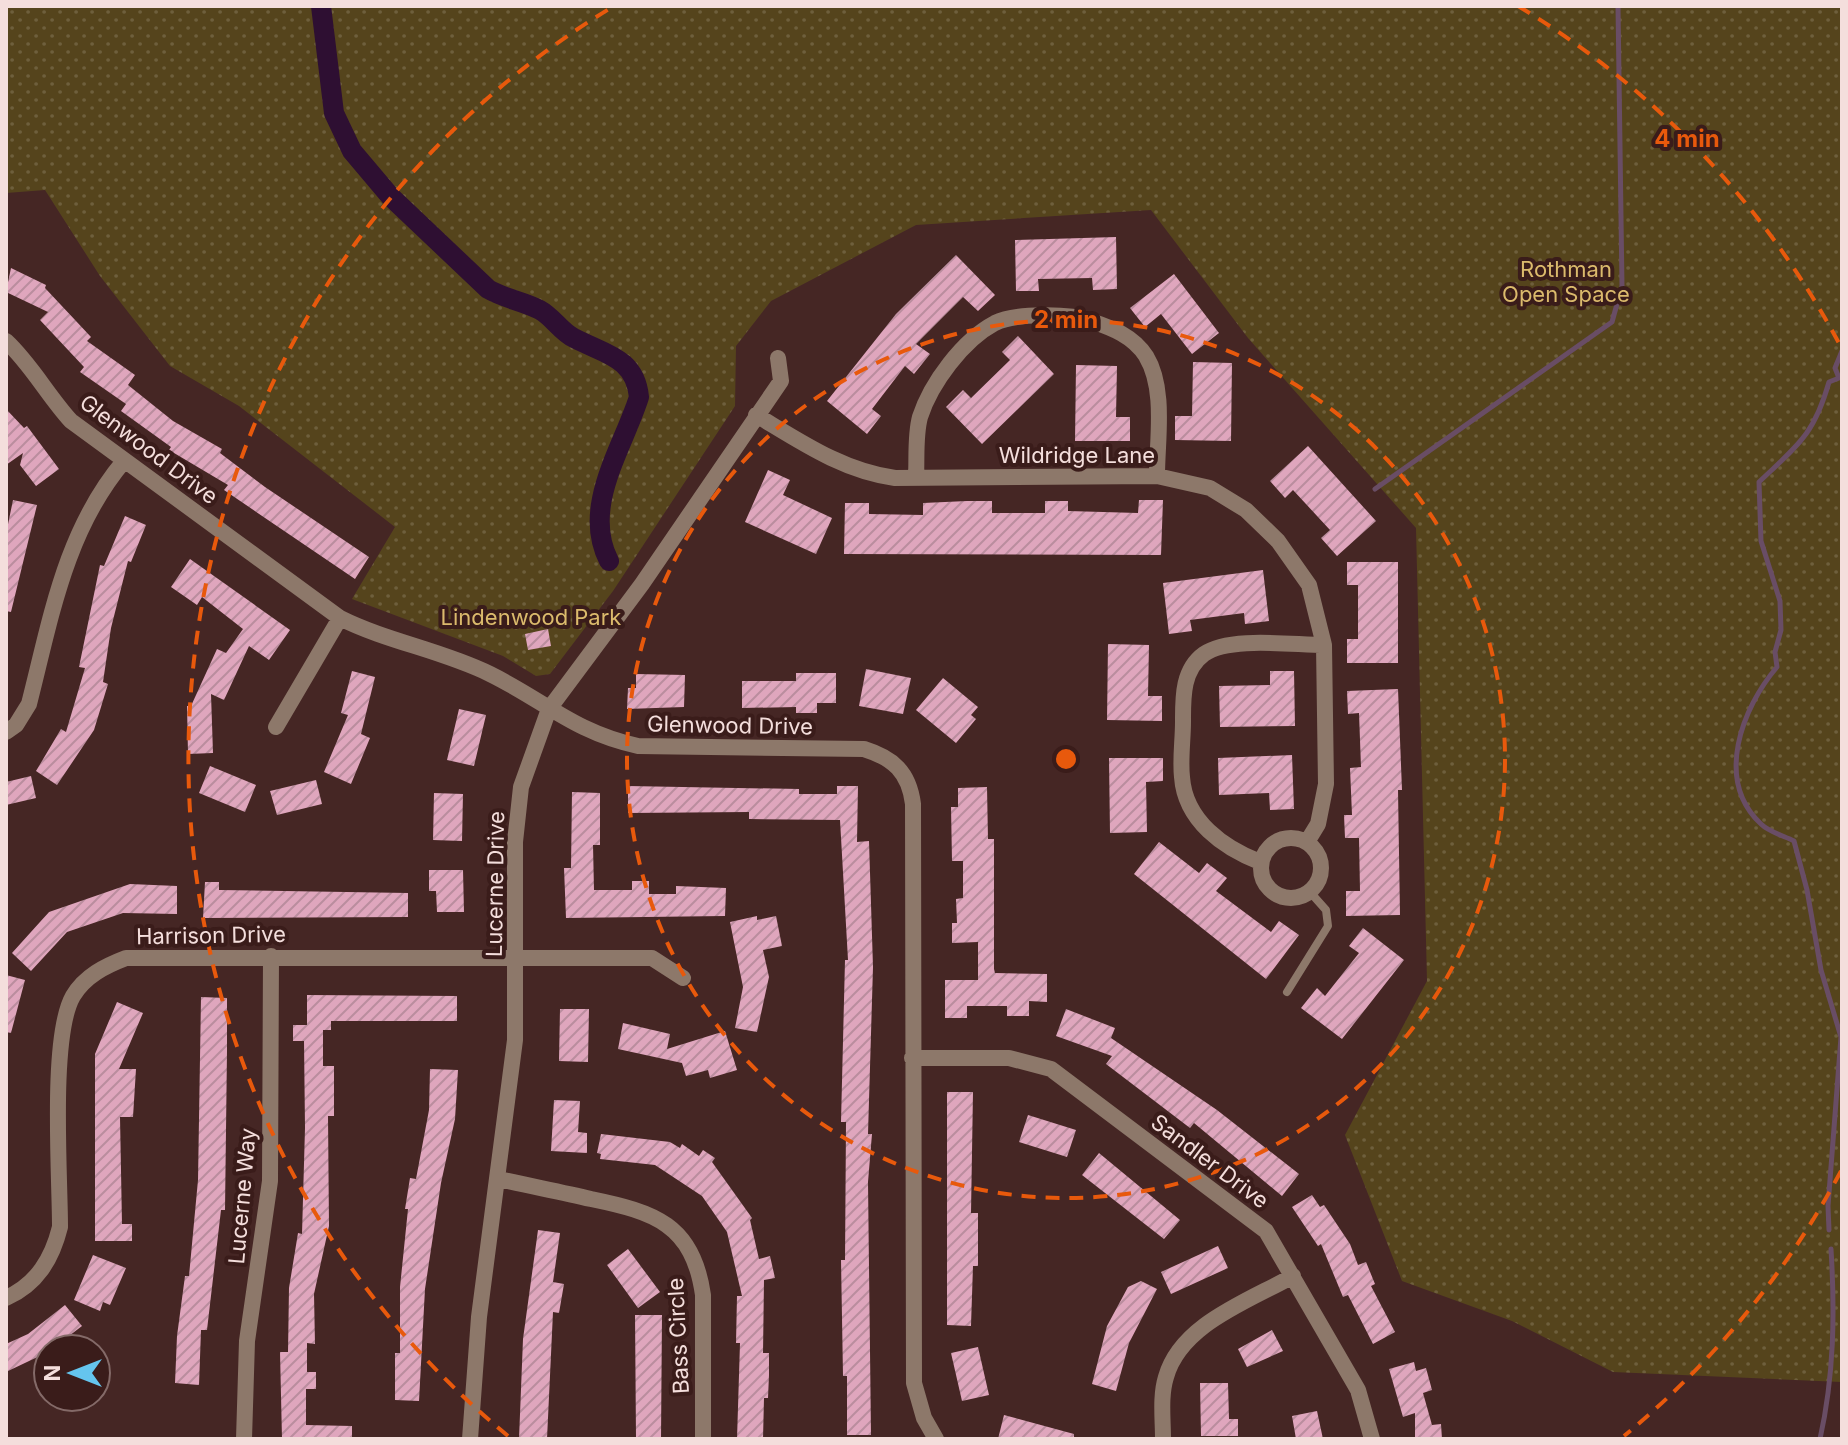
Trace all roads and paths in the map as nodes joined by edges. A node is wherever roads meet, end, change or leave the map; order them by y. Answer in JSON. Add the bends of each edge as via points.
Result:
{"nodes":[{"id":1,"x":6,"y":341,"type":"edge"},
{"id":2,"x":778,"y":358,"type":"dead end"},
{"id":3,"x":756,"y":415,"type":"junction"},
{"id":4,"x":124,"y":461,"type":"junction"},
{"id":5,"x":1157,"y":476,"type":"junction"},
{"id":6,"x":916,"y":477,"type":"junction"},
{"id":7,"x":340,"y":618,"type":"junction"},
{"id":8,"x":1324,"y":645,"type":"junction"},
{"id":9,"x":549,"y":709,"type":"junction"},
{"id":10,"x":276,"y":727,"type":"dead end"},
{"id":11,"x":6,"y":732,"type":"edge"},
{"id":12,"x":1307,"y":842,"type":"junction"},
{"id":13,"x":1260,"y":862,"type":"junction"},
{"id":14,"x":1310,"y":892,"type":"junction"},
{"id":15,"x":271,"y":956,"type":"junction"},
{"id":16,"x":516,"y":956,"type":"junction"},
{"id":17,"x":683,"y":978,"type":"dead end"},
{"id":18,"x":1287,"y":992,"type":"dead end"},
{"id":19,"x":912,"y":1058,"type":"junction"},
{"id":20,"x":499,"y":1179,"type":"junction"},
{"id":21,"x":1293,"y":1276,"type":"junction"},
{"id":22,"x":6,"y":1298,"type":"edge"},
{"id":23,"x":244,"y":1439,"type":"edge"},
{"id":24,"x":470,"y":1439,"type":"edge"},
{"id":25,"x":703,"y":1439,"type":"edge"},
{"id":26,"x":936,"y":1439,"type":"edge"},
{"id":27,"x":1163,"y":1439,"type":"edge"},
{"id":28,"x":1372,"y":1439,"type":"edge"}],
"edges":[{"from":1,"to":4,"type":"street","name":"Glenwood Drive","via":[[71,421]]},
{"from":2,"to":3,"type":"street","name":"Lucerne Drive","via":[[781,381]]},
{"from":3,"to":6,"type":"street","name":"Wildridge Lane","via":[[864,474]]},
{"from":3,"to":9,"type":"street","name":"Lucerne Drive","via":[[642,584]]},
{"from":4,"to":7,"type":"street","name":"Glenwood Drive"},
{"from":4,"to":11,"type":"street","via":[[78,530],[29,704]]},
{"from":5,"to":6,"type":"street","name":"Wildridge Lane"},
{"from":5,"to":6,"type":"street","via":[[1157,394],[1145,354],[1122,332],[1065,316],[997,322],[968,345],[938,380],[919,420]]},
{"from":5,"to":8,"type":"street","name":"Wildridge Lane","via":[[1210,488],[1246,510],[1278,541],[1309,585]]},
{"from":7,"to":9,"type":"street","name":"Glenwood Drive","via":[[378,637],[490,674]]},
{"from":7,"to":10,"type":"street"},
{"from":8,"to":12,"type":"street","name":"Wildridge Lane","via":[[1326,784],[1318,824]]},
{"from":8,"to":13,"type":"street","via":[[1222,645],[1204,654],[1186,680],[1182,780],[1189,804],[1229,850]]},
{"from":9,"to":16,"type":"street","name":"Lucerne Drive","via":[[521,787],[515,842]]},
{"from":9,"to":19,"type":"street","name":"Glenwood Drive","via":[[588,733],[638,746],[864,749],[901,768],[913,804]]},
{"from":12,"to":13,"type":"street","via":[[1293,837],[1278,840]]},
{"from":12,"to":14,"type":"street","via":[[1322,867]]},
{"from":13,"to":14,"type":"street","via":[[1269,890],[1296,899]]},
{"from":14,"to":18,"type":"lane","via":[[1326,910],[1328,926]]},
{"from":15,"to":16,"type":"street","name":"Harrison Drive"},
{"from":15,"to":22,"type":"street","name":"Harrison Drive","via":[[126,958],[88,978],[74,994],[60,1035],[60,1227],[41,1272]]},
{"from":15,"to":23,"type":"street","name":"Lucerne Way","via":[[270,1181],[247,1341]]},
{"from":16,"to":17,"type":"street","name":"Harrison Drive","via":[[652,958]]},
{"from":16,"to":20,"type":"street","name":"Lucerne Drive","via":[[515,1040]]},
{"from":19,"to":21,"type":"street","name":"Sandler Drive","via":[[1009,1058],[1051,1069],[1266,1231]]},
{"from":19,"to":26,"type":"street","name":"Glenwood Drive","via":[[914,1383]]},
{"from":20,"to":24,"type":"street","name":"Lucerne Drive","via":[[479,1317]]},
{"from":20,"to":25,"type":"street","name":"Bass Circle","via":[[644,1210],[689,1246],[703,1295]]},
{"from":21,"to":27,"type":"street","via":[[1196,1332],[1177,1352],[1165,1378]]},
{"from":21,"to":28,"type":"street","name":"Sandler Drive","via":[[1358,1390]]}]}
